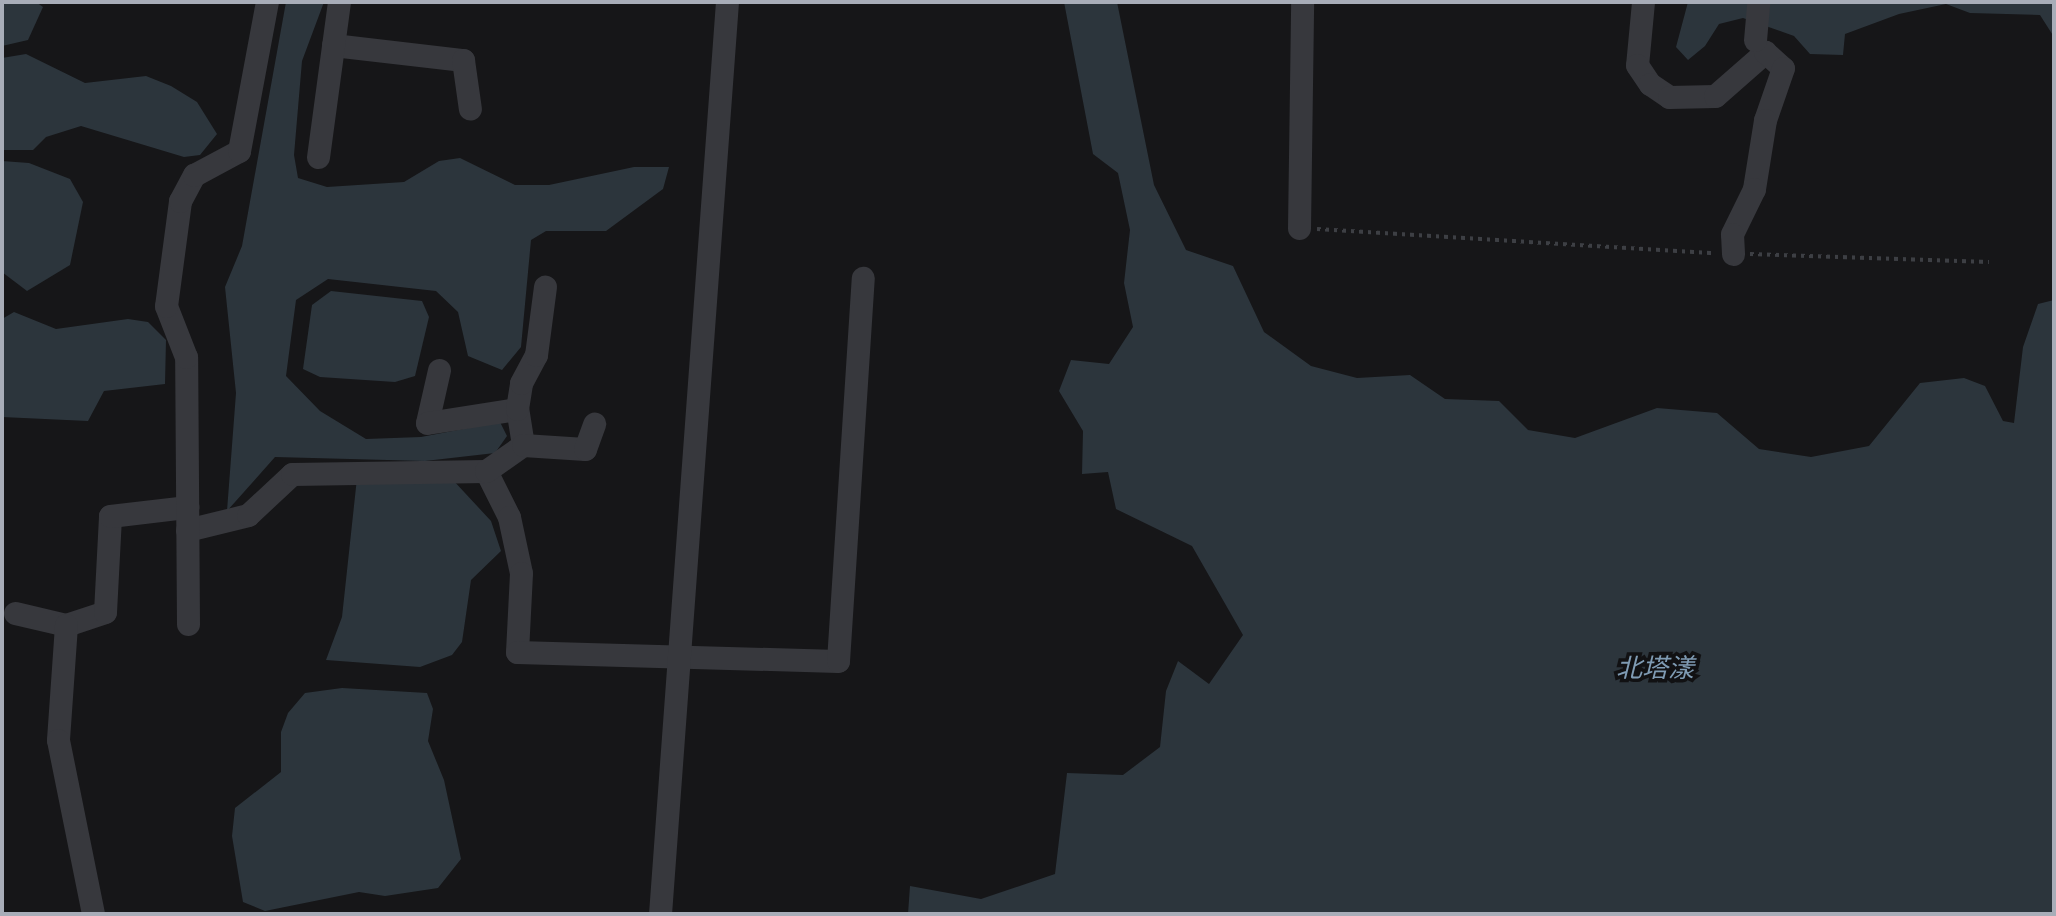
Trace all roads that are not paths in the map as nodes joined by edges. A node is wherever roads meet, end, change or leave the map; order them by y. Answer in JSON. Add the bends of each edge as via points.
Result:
{"nodes":[{"id":1,"x":267,"y":2,"type":"edge"},
{"id":2,"x":339,"y":2,"type":"edge"},
{"id":3,"x":727,"y":2,"type":"edge"},
{"id":4,"x":1302,"y":2,"type":"edge"},
{"id":5,"x":1643,"y":2,"type":"edge"},
{"id":6,"x":1758,"y":2,"type":"edge"},
{"id":7,"x":1755,"y":40,"type":"dead end"},
{"id":8,"x":334,"y":44,"type":"junction"},
{"id":9,"x":470,"y":110,"type":"dead end"},
{"id":10,"x":318,"y":157,"type":"dead end"},
{"id":11,"x":1299,"y":228,"type":"road end"},
{"id":12,"x":1733,"y":254,"type":"road end"},
{"id":13,"x":863,"y":278,"type":"dead end"},
{"id":14,"x":545,"y":287,"type":"dead end"},
{"id":15,"x":439,"y":370,"type":"dead end"},
{"id":16,"x":517,"y":409,"type":"junction"},
{"id":17,"x":594,"y":424,"type":"dead end"},
{"id":18,"x":523,"y":445,"type":"junction"},
{"id":19,"x":486,"y":471,"type":"junction"},
{"id":20,"x":187,"y":507,"type":"junction"},
{"id":21,"x":187,"y":530,"type":"junction"},
{"id":22,"x":15,"y":613,"type":"dead end"},
{"id":23,"x":188,"y":624,"type":"dead end"},
{"id":24,"x":66,"y":625,"type":"junction"},
{"id":25,"x":681,"y":657,"type":"junction"},
{"id":26,"x":93,"y":914,"type":"edge"},
{"id":27,"x":660,"y":914,"type":"edge"}],
"edges":[{"from":1,"to":20,"type":"street","via":[[239,151],[194,175],[180,201],[166,306],[186,357]]},
{"from":2,"to":8,"type":"street"},
{"from":3,"to":25,"type":"street"},
{"from":4,"to":11,"type":"street"},
{"from":5,"to":12,"type":"street","via":[[1637,65],[1650,84],[1669,97],[1714,96],[1765,52],[1783,68],[1765,120],[1754,189],[1732,234]]},
{"from":6,"to":7,"type":"street"},
{"from":8,"to":9,"type":"street","via":[[463,60]]},
{"from":8,"to":10,"type":"street"},
{"from":13,"to":25,"type":"street","via":[[838,661]]},
{"from":14,"to":16,"type":"street","via":[[536,355],[521,383]]},
{"from":15,"to":16,"type":"street","via":[[427,423]]},
{"from":16,"to":18,"type":"street"},
{"from":17,"to":18,"type":"street","via":[[585,450]]},
{"from":18,"to":19,"type":"street"},
{"from":19,"to":21,"type":"street","via":[[292,474],[248,515]]},
{"from":19,"to":25,"type":"street","via":[[509,517],[522,573],[517,652]]},
{"from":20,"to":21,"type":"street"},
{"from":20,"to":24,"type":"street","via":[[110,516],[104,612]]},
{"from":21,"to":23,"type":"street"},
{"from":22,"to":24,"type":"street"},
{"from":24,"to":26,"type":"street","via":[[58,740]]},
{"from":25,"to":27,"type":"street"}]}
